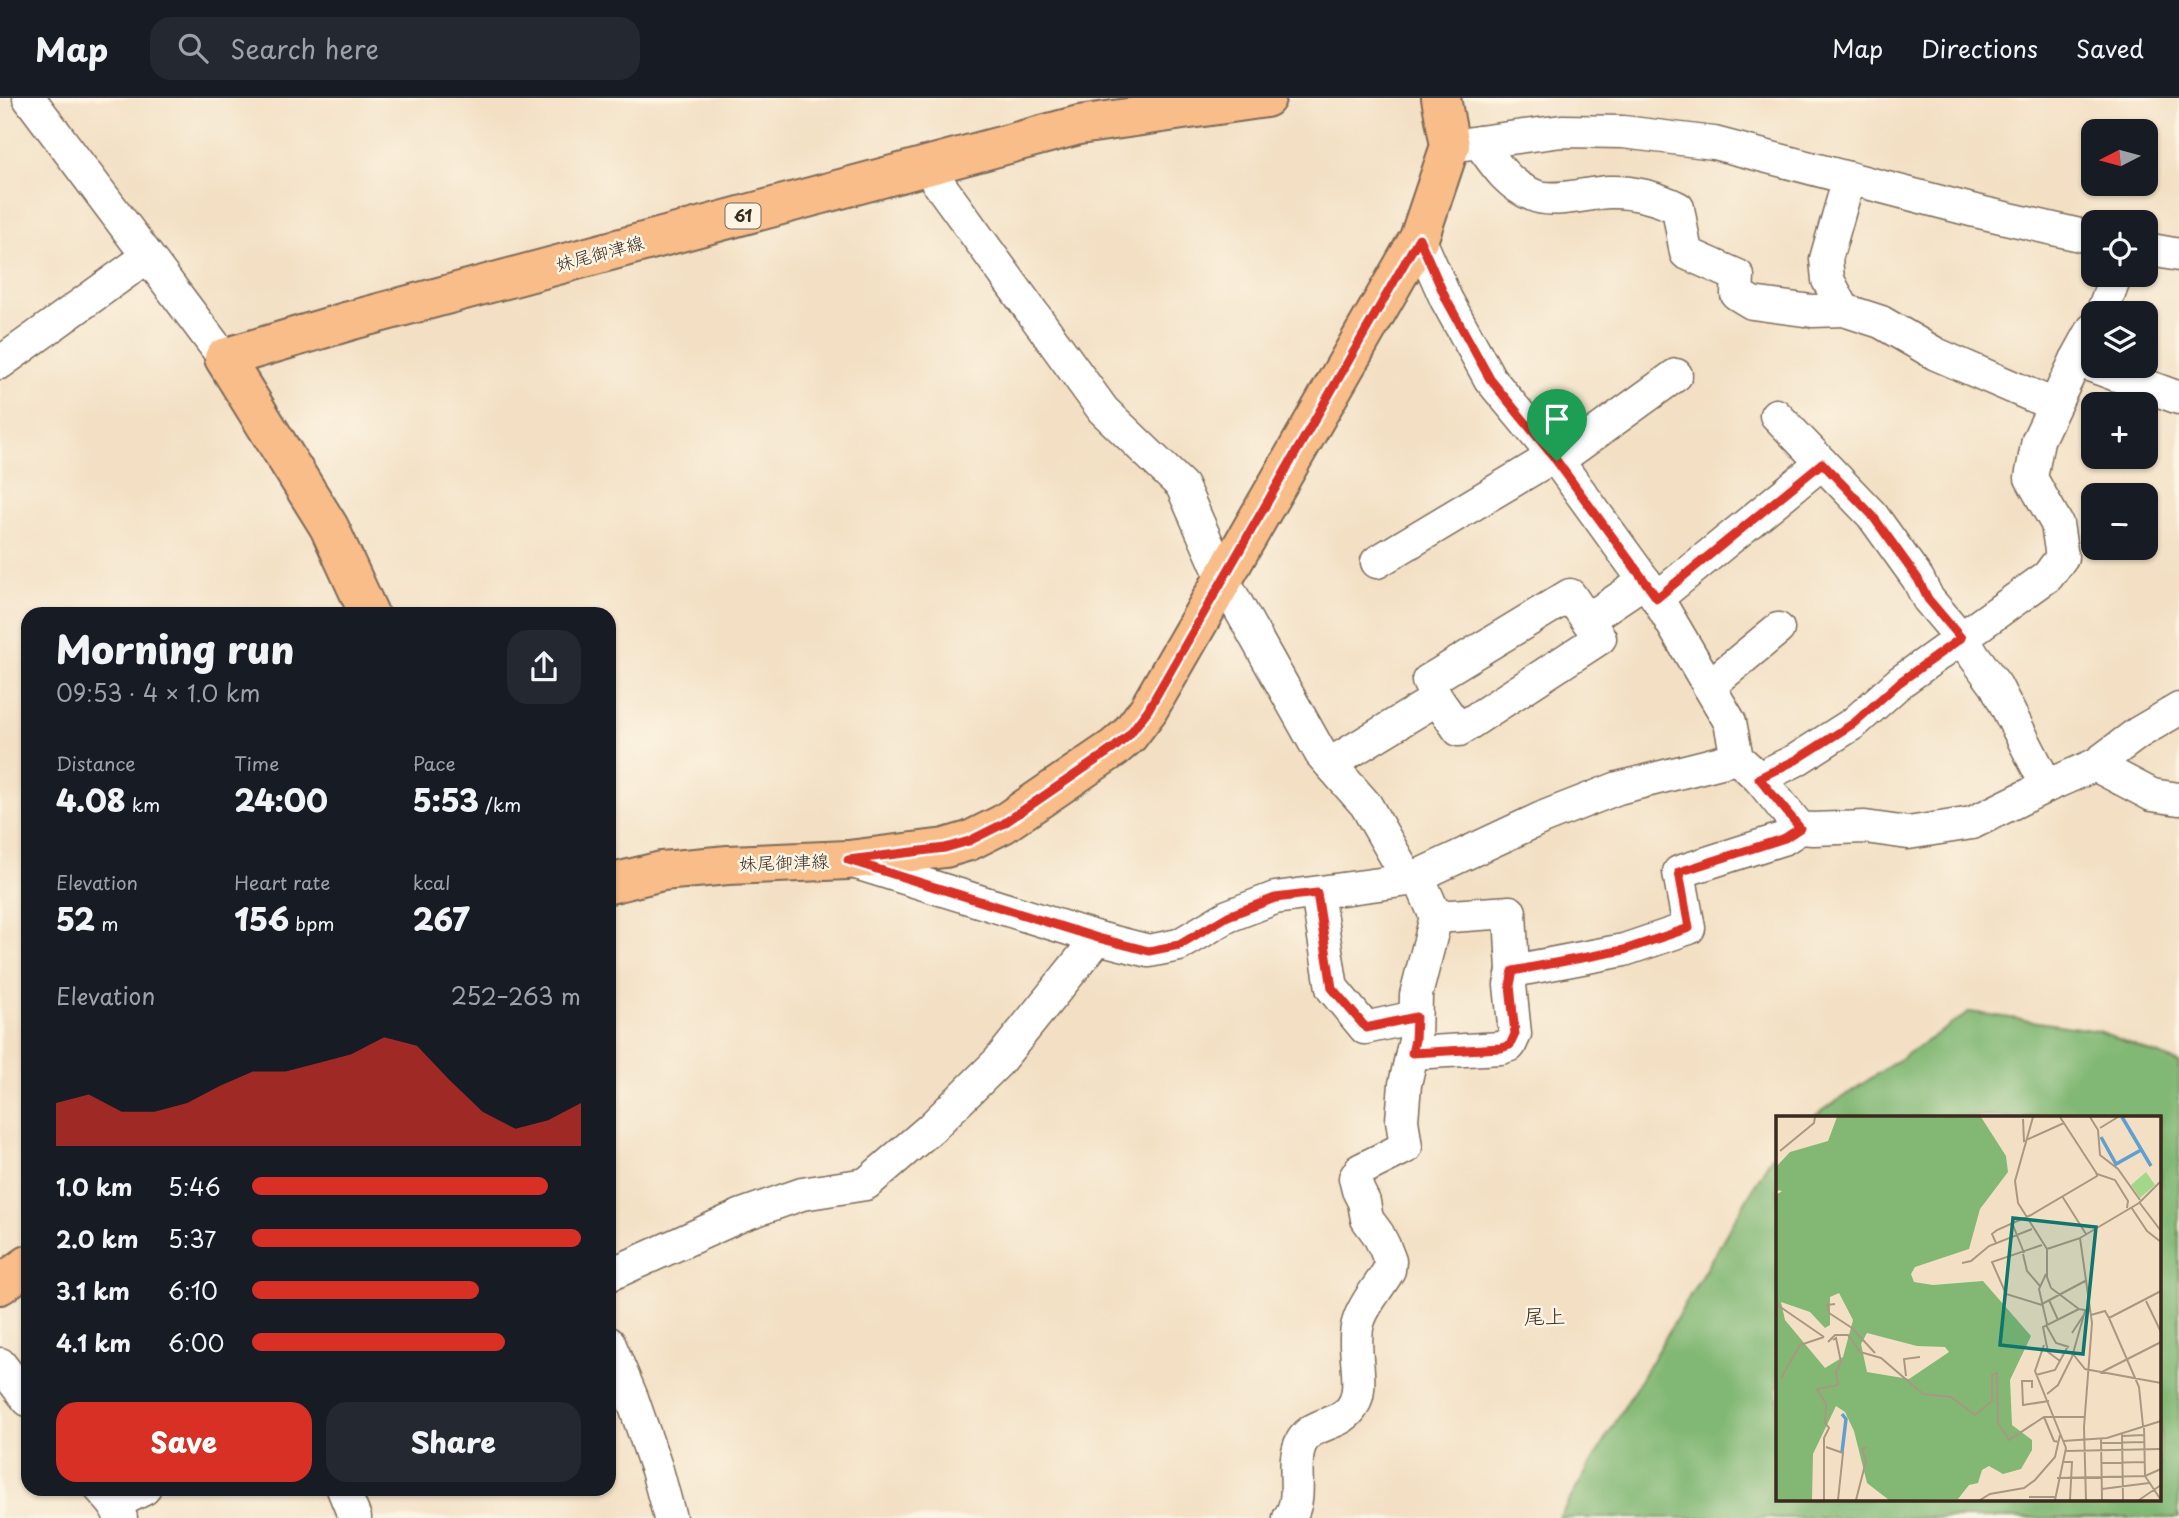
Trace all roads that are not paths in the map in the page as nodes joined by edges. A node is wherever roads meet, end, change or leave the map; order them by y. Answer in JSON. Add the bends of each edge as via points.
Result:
{"nodes":[{"id":1,"x":29,"y":98,"type":"edge"},
{"id":2,"x":1266,"y":98,"type":"edge"},
{"id":3,"x":1441,"y":98,"type":"edge"},
{"id":4,"x":1464,"y":144,"type":"junction"},
{"id":5,"x":926,"y":166,"type":"junction"},
{"id":6,"x":1849,"y":178,"type":"junction"},
{"id":7,"x":2081,"y":235,"type":"edge"},
{"id":8,"x":1419,"y":238,"type":"junction"},
{"id":9,"x":2158,"y":251,"type":"edge"},
{"id":10,"x":2179,"y":255,"type":"edge"},
{"id":11,"x":147,"y":257,"type":"junction"},
{"id":12,"x":1844,"y":310,"type":"junction"},
{"id":13,"x":2081,"y":351,"type":"edge"},
{"id":14,"x":224,"y":358,"type":"junction"},
{"id":15,"x":2076,"y":360,"type":"junction"},
{"id":16,"x":0,"y":363,"type":"edge"},
{"id":17,"x":1676,"y":375,"type":"dead end"},
{"id":18,"x":2179,"y":398,"type":"edge"},
{"id":19,"x":2054,"y":405,"type":"junction"},
{"id":20,"x":1776,"y":415,"type":"dead end"},
{"id":21,"x":1555,"y":459,"type":"junction"},
{"id":22,"x":1822,"y":463,"type":"junction"},
{"id":23,"x":1377,"y":562,"type":"dead end"},
{"id":24,"x":1223,"y":579,"type":"junction"},
{"id":25,"x":1651,"y":589,"type":"junction"},
{"id":26,"x":366,"y":607,"type":"edge"},
{"id":27,"x":1587,"y":620,"type":"junction"},
{"id":28,"x":1778,"y":629,"type":"dead end"},
{"id":29,"x":1961,"y":638,"type":"junction"},
{"id":30,"x":1709,"y":686,"type":"junction"},
{"id":31,"x":1437,"y":699,"type":"junction"},
{"id":32,"x":2179,"y":709,"type":"edge"},
{"id":33,"x":1330,"y":764,"type":"junction"},
{"id":34,"x":2095,"y":765,"type":"junction"},
{"id":35,"x":1748,"y":768,"type":"junction"},
{"id":36,"x":2047,"y":786,"type":"junction"},
{"id":37,"x":2179,"y":799,"type":"edge"},
{"id":38,"x":1800,"y":828,"type":"junction"},
{"id":39,"x":848,"y":860,"type":"junction"},
{"id":40,"x":1414,"y":878,"type":"junction"},
{"id":41,"x":616,"y":882,"type":"edge"},
{"id":42,"x":1317,"y":893,"type":"junction"},
{"id":43,"x":1436,"y":917,"type":"junction"},
{"id":44,"x":1098,"y":938,"type":"junction"},
{"id":45,"x":1513,"y":971,"type":"junction"},
{"id":46,"x":1416,"y":1017,"type":"junction"},
{"id":47,"x":1412,"y":1053,"type":"junction"},
{"id":48,"x":21,"y":1270,"type":"edge"},
{"id":49,"x":616,"y":1272,"type":"edge"},
{"id":50,"x":0,"y":1285,"type":"edge"},
{"id":51,"x":616,"y":1360,"type":"edge"},
{"id":52,"x":0,"y":1364,"type":"edge"},
{"id":53,"x":21,"y":1391,"type":"edge"},
{"id":54,"x":129,"y":1496,"type":"edge"},
{"id":55,"x":346,"y":1496,"type":"edge"},
{"id":56,"x":112,"y":1504,"type":"edge"},
{"id":57,"x":355,"y":1518,"type":"edge"},
{"id":58,"x":670,"y":1518,"type":"edge"},
{"id":59,"x":1289,"y":1518,"type":"edge"}],
"edges":[{"from":1,"to":11,"type":"street"},
{"from":2,"to":5,"type":"main road","name":"妹尾御津線","number":"61","via":[[1079,125]]},
{"from":3,"to":4,"type":"main road","name":"妹尾御津線"},
{"from":4,"to":6,"type":"street","via":[[1562,131],[1623,132],[1714,143]]},
{"from":4,"to":8,"type":"main road","name":"妹尾御津線"},
{"from":4,"to":12,"type":"street","via":[[1534,196],[1549,199],[1612,191],[1660,199],[1678,208],[1686,253],[1738,276],[1737,294],[1752,303]]},
{"from":5,"to":14,"type":"main road","name":"妹尾御津線","number":"61"},
{"from":5,"to":24,"type":"street","via":[[1103,410],[1182,486]]},
{"from":6,"to":7,"type":"street"},
{"from":6,"to":12,"type":"street","via":[[1826,259],[1828,280]]},
{"from":8,"to":21,"type":"street","via":[[1490,379]]},
{"from":8,"to":24,"type":"main road","name":"妹尾御津線"},
{"from":9,"to":10,"type":"street"},
{"from":11,"to":14,"type":"street"},
{"from":11,"to":16,"type":"street"},
{"from":12,"to":19,"type":"street","via":[[1881,322],[1936,354]]},
{"from":13,"to":15,"type":"street"},
{"from":14,"to":26,"type":"main road","via":[[330,527]]},
{"from":15,"to":18,"type":"street"},
{"from":15,"to":19,"type":"street"},
{"from":17,"to":21,"type":"street"},
{"from":19,"to":29,"type":"street","via":[[2038,440],[2031,478],[2057,524],[2062,557],[2048,576]]},
{"from":20,"to":22,"type":"street"},
{"from":21,"to":23,"type":"street"},
{"from":21,"to":25,"type":"street"},
{"from":22,"to":25,"type":"street"},
{"from":22,"to":29,"type":"street","via":[[1872,515],[1928,599]]},
{"from":24,"to":33,"type":"street"},
{"from":24,"to":39,"type":"main road","name":"妹尾御津線","via":[[1148,710],[1114,748],[1003,824],[969,841]]},
{"from":25,"to":27,"type":"street"},
{"from":25,"to":30,"type":"street"},
{"from":27,"to":31,"type":"street","via":[[1570,595],[1428,681]]},
{"from":27,"to":31,"type":"street","via":[[1600,638],[1459,730]]},
{"from":28,"to":30,"type":"street"},
{"from":29,"to":35,"type":"street","via":[[1854,723],[1796,760]]},
{"from":29,"to":36,"type":"street","via":[[1996,686]]},
{"from":30,"to":35,"type":"street","via":[[1730,722]]},
{"from":31,"to":33,"type":"street"},
{"from":32,"to":34,"type":"street"},
{"from":33,"to":40,"type":"street","via":[[1366,805]]},
{"from":34,"to":36,"type":"street"},
{"from":34,"to":37,"type":"street","via":[[2152,795]]},
{"from":35,"to":38,"type":"street"},
{"from":35,"to":40,"type":"street","via":[[1618,788]]},
{"from":36,"to":38,"type":"street","via":[[1972,823],[1908,833],[1865,827]]},
{"from":38,"to":45,"type":"street","via":[[1785,838],[1679,872],[1689,928],[1624,950]]},
{"from":39,"to":41,"type":"main road","name":"妹尾御津線","via":[[715,866]]},
{"from":39,"to":44,"type":"street"},
{"from":40,"to":42,"type":"street"},
{"from":40,"to":43,"type":"street"},
{"from":42,"to":44,"type":"street","via":[[1275,898],[1228,916],[1179,945],[1149,951]]},
{"from":42,"to":46,"type":"street","via":[[1332,988],[1366,1028]]},
{"from":43,"to":45,"type":"street","via":[[1510,912]]},
{"from":43,"to":46,"type":"street","via":[[1416,995]]},
{"from":44,"to":49,"type":"street","via":[[998,1062],[866,1184],[802,1194],[742,1215]]},
{"from":45,"to":47,"type":"street","via":[[1515,1034],[1510,1045]]},
{"from":46,"to":47,"type":"street"},
{"from":47,"to":59,"type":"street","via":[[1402,1120],[1406,1147],[1360,1170],[1354,1178],[1367,1219],[1390,1261],[1359,1320],[1358,1390],[1352,1408],[1340,1420],[1313,1429],[1301,1443]]},
{"from":48,"to":50,"type":"main road"},
{"from":51,"to":58,"type":"street"},
{"from":52,"to":53,"type":"street"},
{"from":54,"to":56,"type":"street"},
{"from":55,"to":57,"type":"street"}]}
